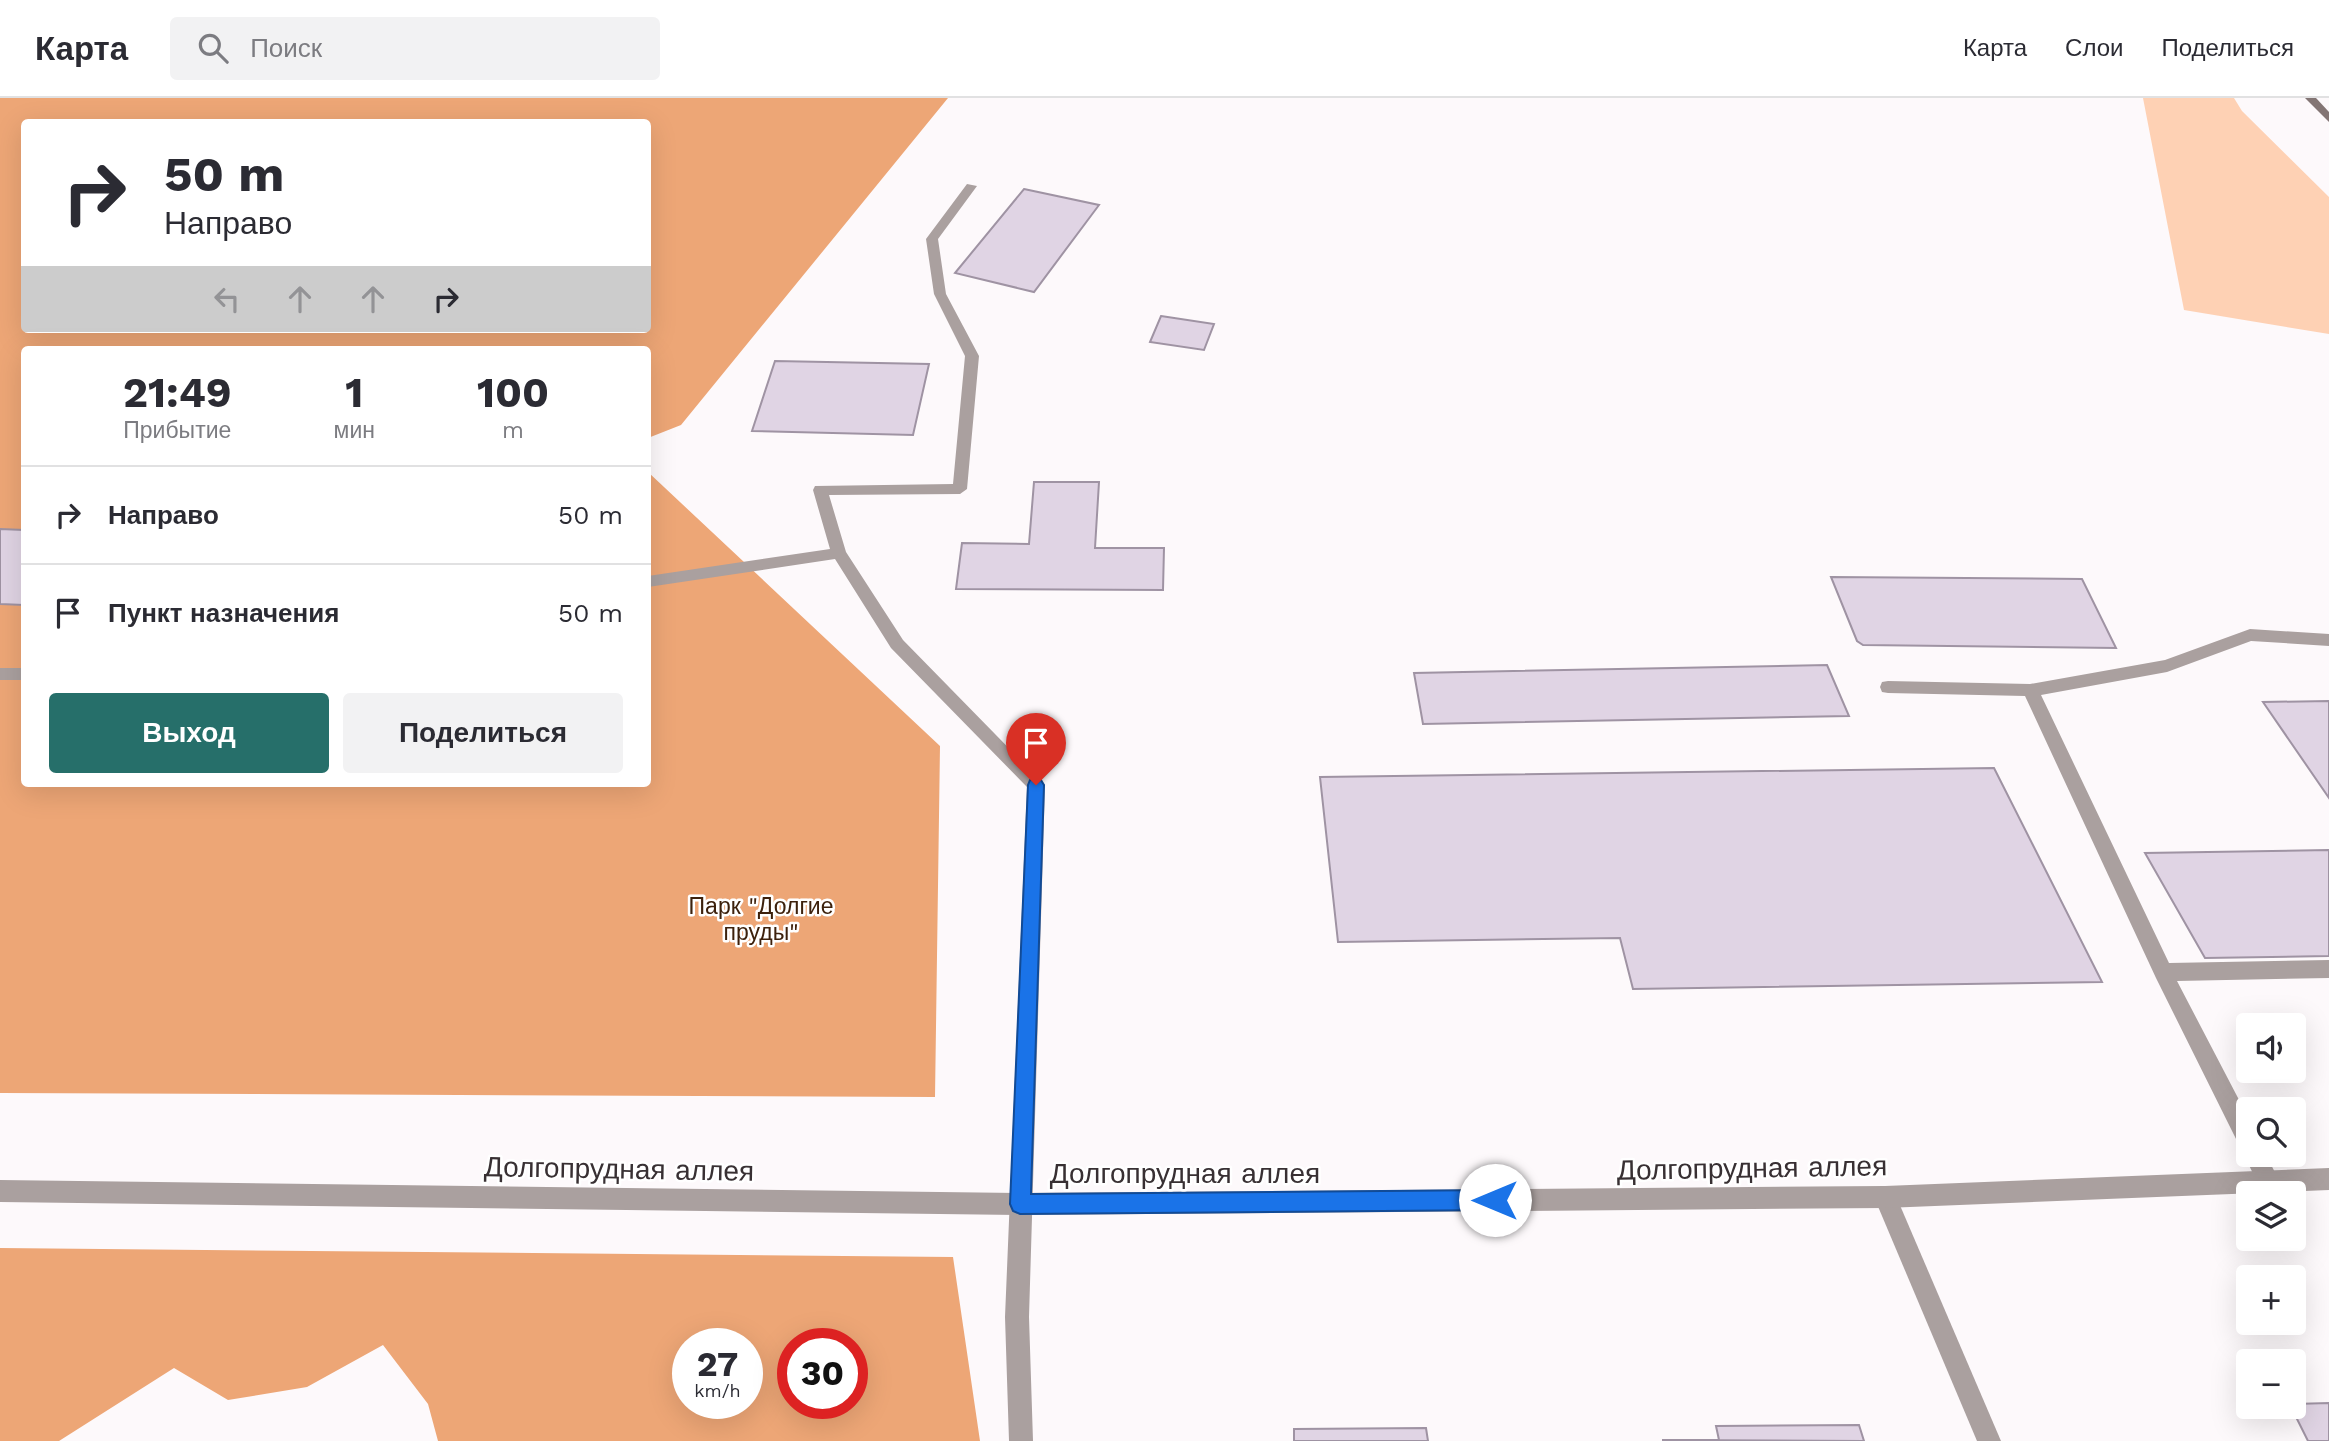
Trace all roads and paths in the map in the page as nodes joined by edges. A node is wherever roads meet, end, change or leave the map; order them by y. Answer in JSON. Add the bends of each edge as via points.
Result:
{"nodes":[{"id":1,"x":2310,"y":98,"type":"edge"},
{"id":2,"x":2329,"y":119,"type":"edge"},
{"id":3,"x":971,"y":186,"type":"dead end"},
{"id":4,"x":839,"y":553,"type":"junction"},
{"id":5,"x":651,"y":582,"type":"edge"},
{"id":6,"x":2329,"y":640,"type":"edge"},
{"id":7,"x":0,"y":674,"type":"edge"},
{"id":8,"x":21,"y":674,"type":"edge"},
{"id":9,"x":1888,"y":687,"type":"dead end"},
{"id":10,"x":2030,"y":690,"type":"junction"},
{"id":11,"x":2329,"y":969,"type":"edge"},
{"id":12,"x":2163,"y":972,"type":"junction"},
{"id":13,"x":2236,"y":1116,"type":"edge"},
{"id":14,"x":2329,"y":1179,"type":"edge"},
{"id":15,"x":2289,"y":1181,"type":"edge"},
{"id":16,"x":2236,"y":1183,"type":"edge"},
{"id":17,"x":0,"y":1191,"type":"edge"},
{"id":18,"x":1885,"y":1197,"type":"junction"},
{"id":19,"x":1020,"y":1204,"type":"junction"},
{"id":20,"x":1021,"y":1441,"type":"edge"},
{"id":21,"x":1989,"y":1441,"type":"edge"}],
"edges":[{"from":1,"to":2,"type":"street"},
{"from":3,"to":4,"type":"street","via":[[932,239],[940,294],[972,356],[960,489],[820,490]]},
{"from":4,"to":5,"type":"street"},
{"from":4,"to":19,"type":"street","via":[[897,643],[1036,785]]},
{"from":6,"to":10,"type":"street","via":[[2250,635],[2167,667]]},
{"from":7,"to":8,"type":"street"},
{"from":9,"to":10,"type":"street"},
{"from":10,"to":12,"type":"street"},
{"from":11,"to":12,"type":"street"},
{"from":12,"to":13,"type":"street"},
{"from":14,"to":15,"type":"street","name":"Долгопрудная аллея"},
{"from":16,"to":18,"type":"street","name":"Долгопрудная аллея"},
{"from":17,"to":19,"type":"street","name":"Долгопрудная аллея"},
{"from":18,"to":19,"type":"street","name":"Долгопрудная аллея"},
{"from":18,"to":21,"type":"street"},
{"from":19,"to":20,"type":"street"}]}
